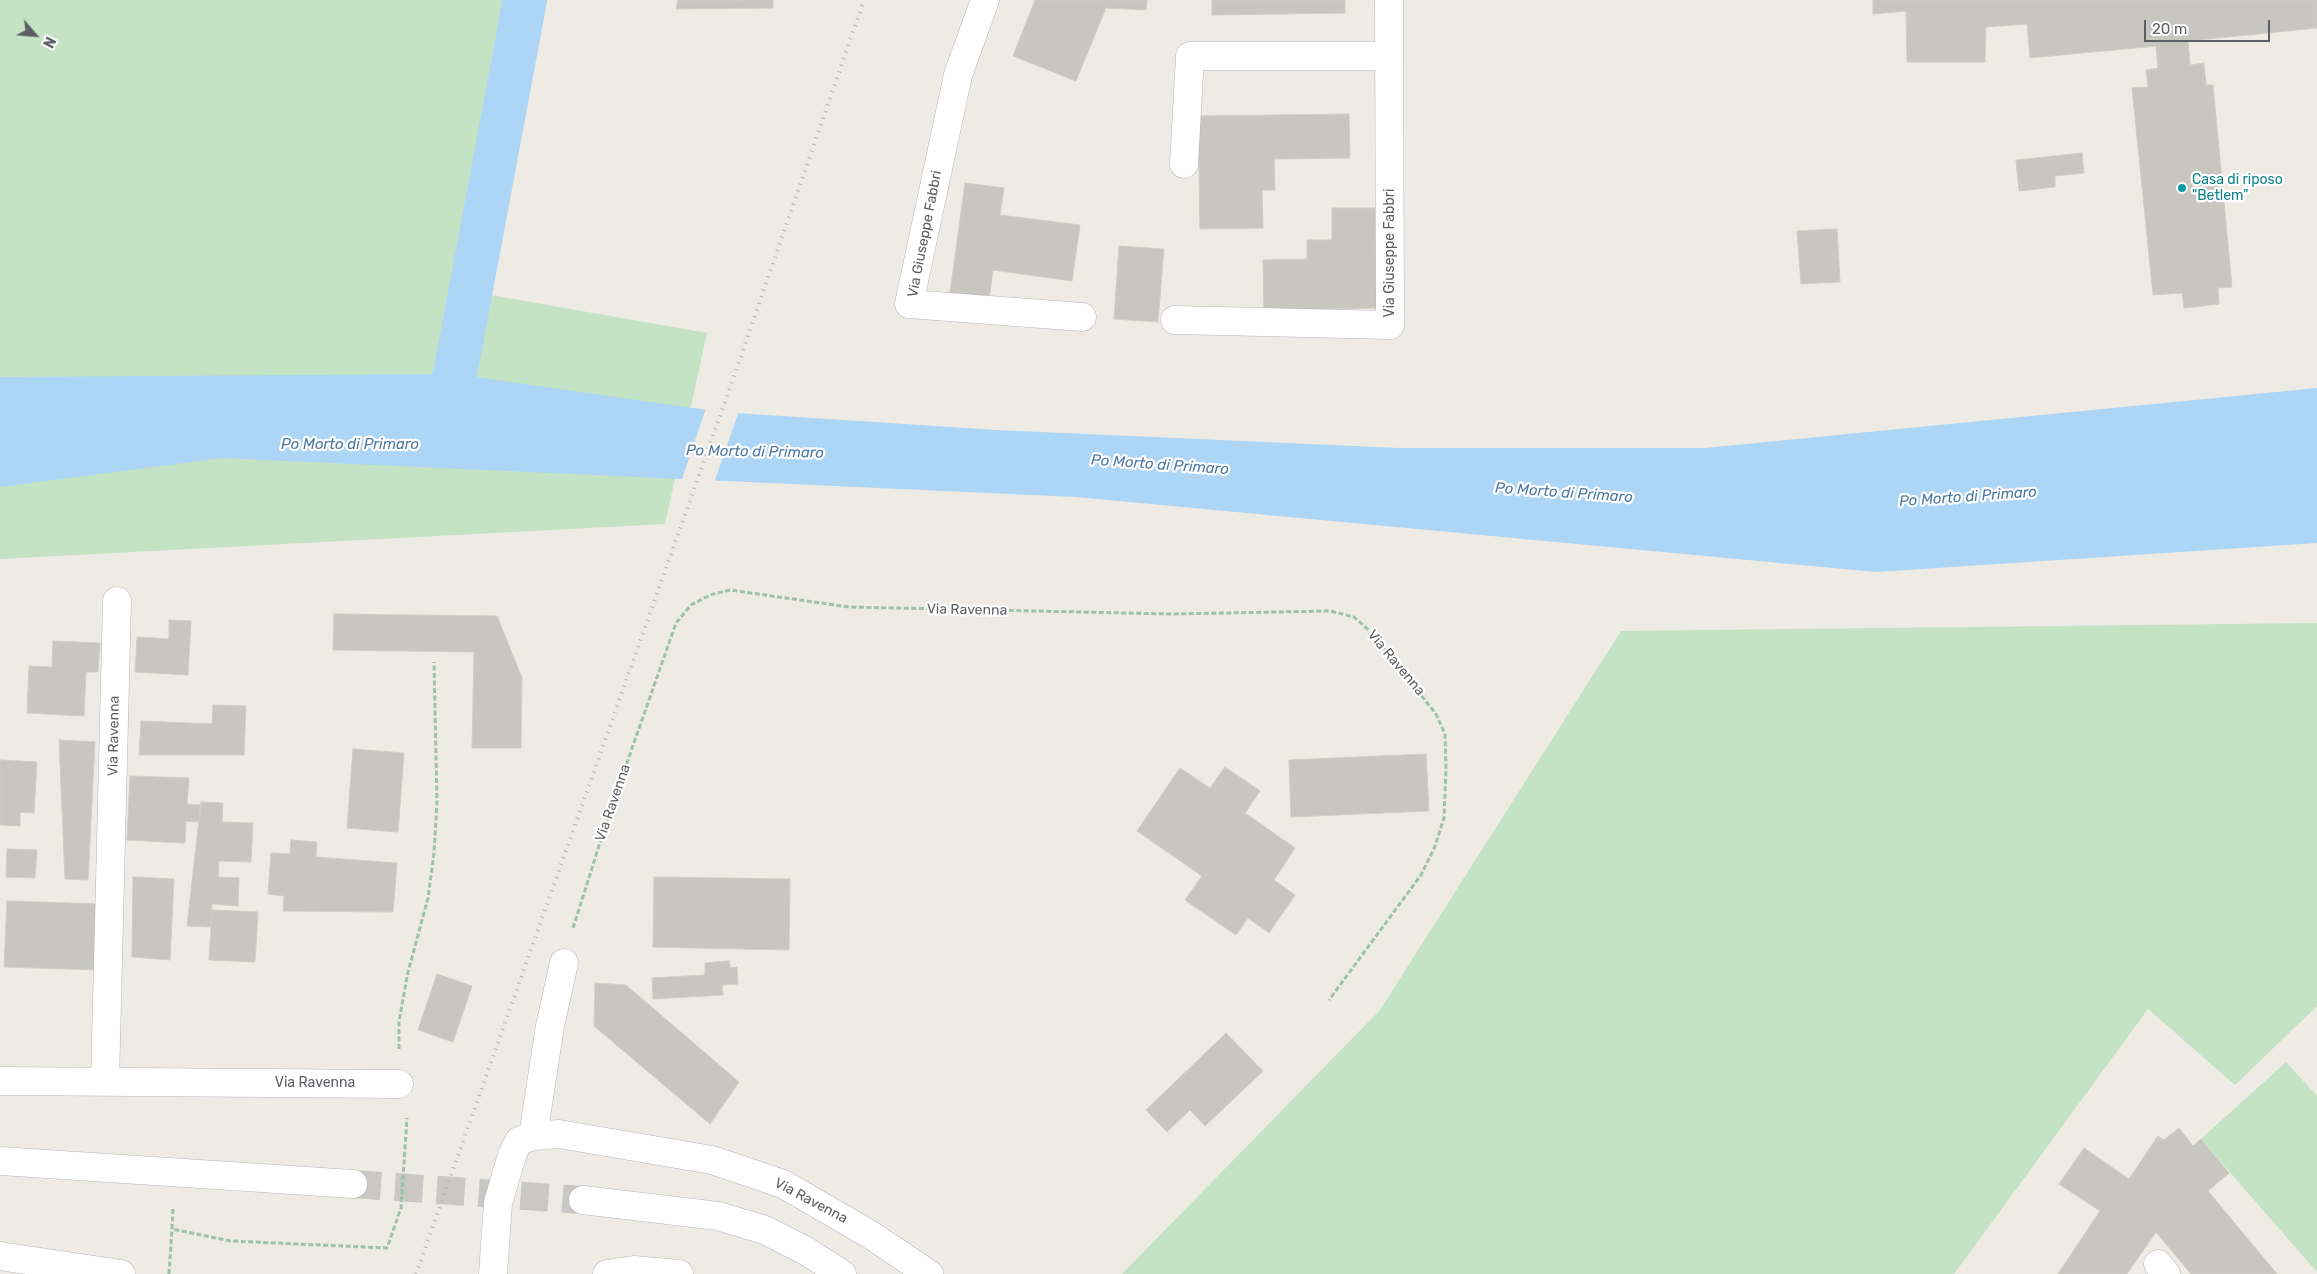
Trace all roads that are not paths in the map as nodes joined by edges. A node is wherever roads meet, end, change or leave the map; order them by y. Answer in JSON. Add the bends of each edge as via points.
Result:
{"nodes":[{"id":1,"x":986,"y":0,"type":"edge"},
{"id":2,"x":1389,"y":0,"type":"edge"},
{"id":3,"x":1389,"y":56,"type":"junction"},
{"id":4,"x":1184,"y":164,"type":"dead end"},
{"id":5,"x":1082,"y":317,"type":"dead end"},
{"id":6,"x":1175,"y":320,"type":"dead end"},
{"id":7,"x":117,"y":601,"type":"dead end"},
{"id":8,"x":564,"y":962,"type":"road end"},
{"id":9,"x":0,"y":1081,"type":"edge"},
{"id":10,"x":105,"y":1082,"type":"junction"},
{"id":11,"x":399,"y":1084,"type":"road end"},
{"id":12,"x":533,"y":1136,"type":"junction"},
{"id":13,"x":0,"y":1161,"type":"edge"},
{"id":14,"x":353,"y":1184,"type":"tunnel mouth"},
{"id":15,"x":583,"y":1200,"type":"tunnel mouth"},
{"id":16,"x":0,"y":1256,"type":"edge"},
{"id":17,"x":121,"y":1274,"type":"edge"},
{"id":18,"x":493,"y":1274,"type":"edge"},
{"id":19,"x":607,"y":1274,"type":"edge"},
{"id":20,"x":679,"y":1274,"type":"edge"},
{"id":21,"x":842,"y":1274,"type":"edge"},
{"id":22,"x":929,"y":1274,"type":"edge"}],
"edges":[{"from":1,"to":5,"type":"street","name":"Via Giuseppe Fabbri","via":[[958,75],[909,304]]},
{"from":2,"to":3,"type":"street","name":"Via Giuseppe Fabbri"},
{"from":3,"to":4,"type":"street","via":[[1190,56]]},
{"from":3,"to":6,"type":"street","name":"Via Giuseppe Fabbri","via":[[1390,325]]},
{"from":7,"to":10,"type":"street","name":"Via Ravenna"},
{"from":8,"to":12,"type":"street","via":[[550,1026]]},
{"from":9,"to":10,"type":"street","name":"Via Ravenna"},
{"from":10,"to":11,"type":"street","name":"Via Ravenna"},
{"from":12,"to":18,"type":"street","via":[[519,1141],[498,1203]]},
{"from":12,"to":22,"type":"street","name":"Via Ravenna","via":[[559,1134],[712,1160],[783,1184],[872,1235]]},
{"from":13,"to":14,"type":"street"},
{"from":15,"to":21,"type":"street","via":[[718,1216],[765,1230]]},
{"from":16,"to":17,"type":"street"},
{"from":19,"to":20,"type":"street","via":[[634,1270]]}]}
